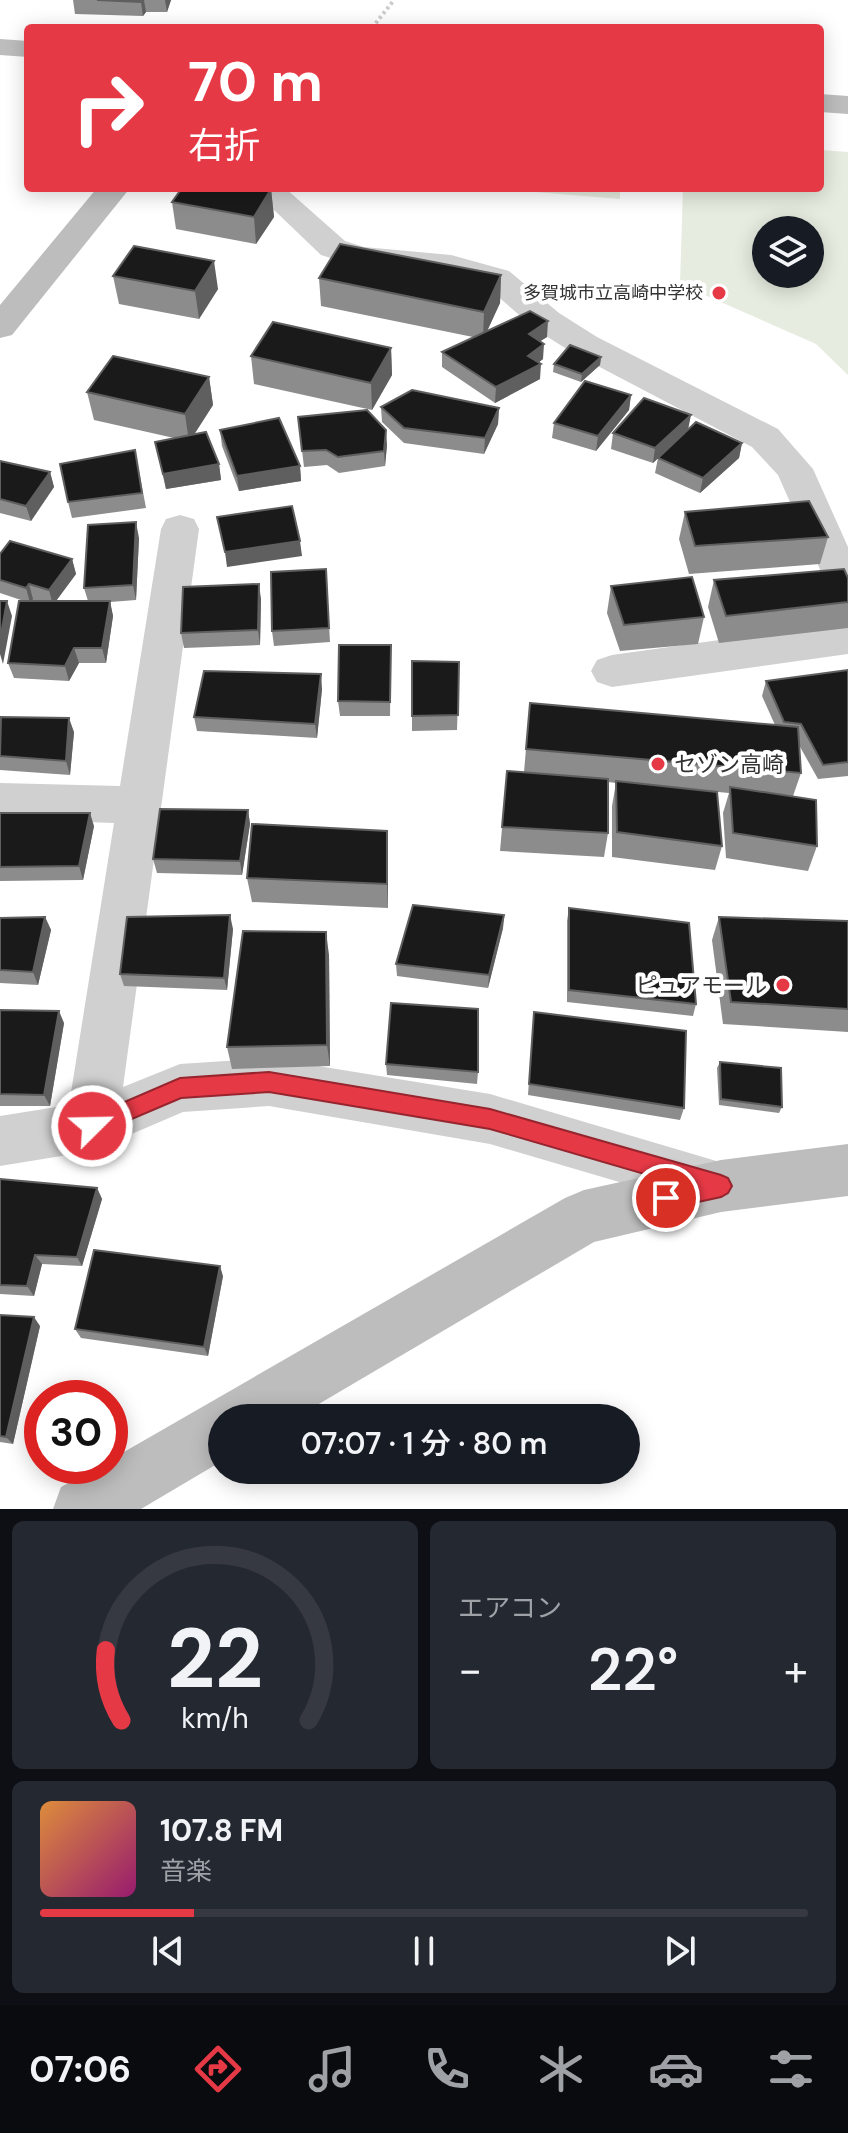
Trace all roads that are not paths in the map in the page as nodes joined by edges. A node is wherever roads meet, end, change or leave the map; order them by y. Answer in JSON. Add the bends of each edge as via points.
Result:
{"nodes":[{"id":1,"x":0,"y":47,"type":"edge"},
{"id":2,"x":24,"y":49,"type":"edge"},
{"id":3,"x":824,"y":103,"type":"edge"},
{"id":4,"x":848,"y":105,"type":"edge"},
{"id":5,"x":111,"y":192,"type":"edge"},
{"id":6,"x":271,"y":192,"type":"edge"},
{"id":7,"x":0,"y":327,"type":"edge"},
{"id":8,"x":180,"y":529,"type":"dead end"},
{"id":9,"x":848,"y":591,"type":"edge"},
{"id":10,"x":848,"y":638,"type":"edge"},
{"id":11,"x":612,"y":671,"type":"dead end"},
{"id":12,"x":0,"y":801,"type":"edge"},
{"id":13,"x":140,"y":805,"type":"junction"},
{"id":14,"x":92,"y":1126,"type":"junction"},
{"id":15,"x":0,"y":1141,"type":"edge"},
{"id":16,"x":848,"y":1170,"type":"edge"},
{"id":17,"x":721,"y":1186,"type":"junction"},
{"id":18,"x":263,"y":1404,"type":"edge"},
{"id":19,"x":208,"y":1436,"type":"edge"},
{"id":20,"x":83,"y":1509,"type":"edge"}],
"edges":[{"from":1,"to":2,"type":"street"},
{"from":3,"to":4,"type":"street"},
{"from":5,"to":7,"type":"street"},
{"from":6,"to":9,"type":"street","via":[[333,248],[360,257],[451,265],[497,278],[585,345],[765,438],[794,469]]},
{"from":8,"to":13,"type":"street"},
{"from":10,"to":11,"type":"street"},
{"from":12,"to":13,"type":"street"},
{"from":13,"to":14,"type":"street"},
{"from":14,"to":15,"type":"street"},
{"from":14,"to":17,"type":"street","via":[[180,1088],[269,1082],[490,1119]]},
{"from":16,"to":17,"type":"street"},
{"from":17,"to":18,"type":"street","via":[[584,1217]]},
{"from":19,"to":20,"type":"street"}]}
